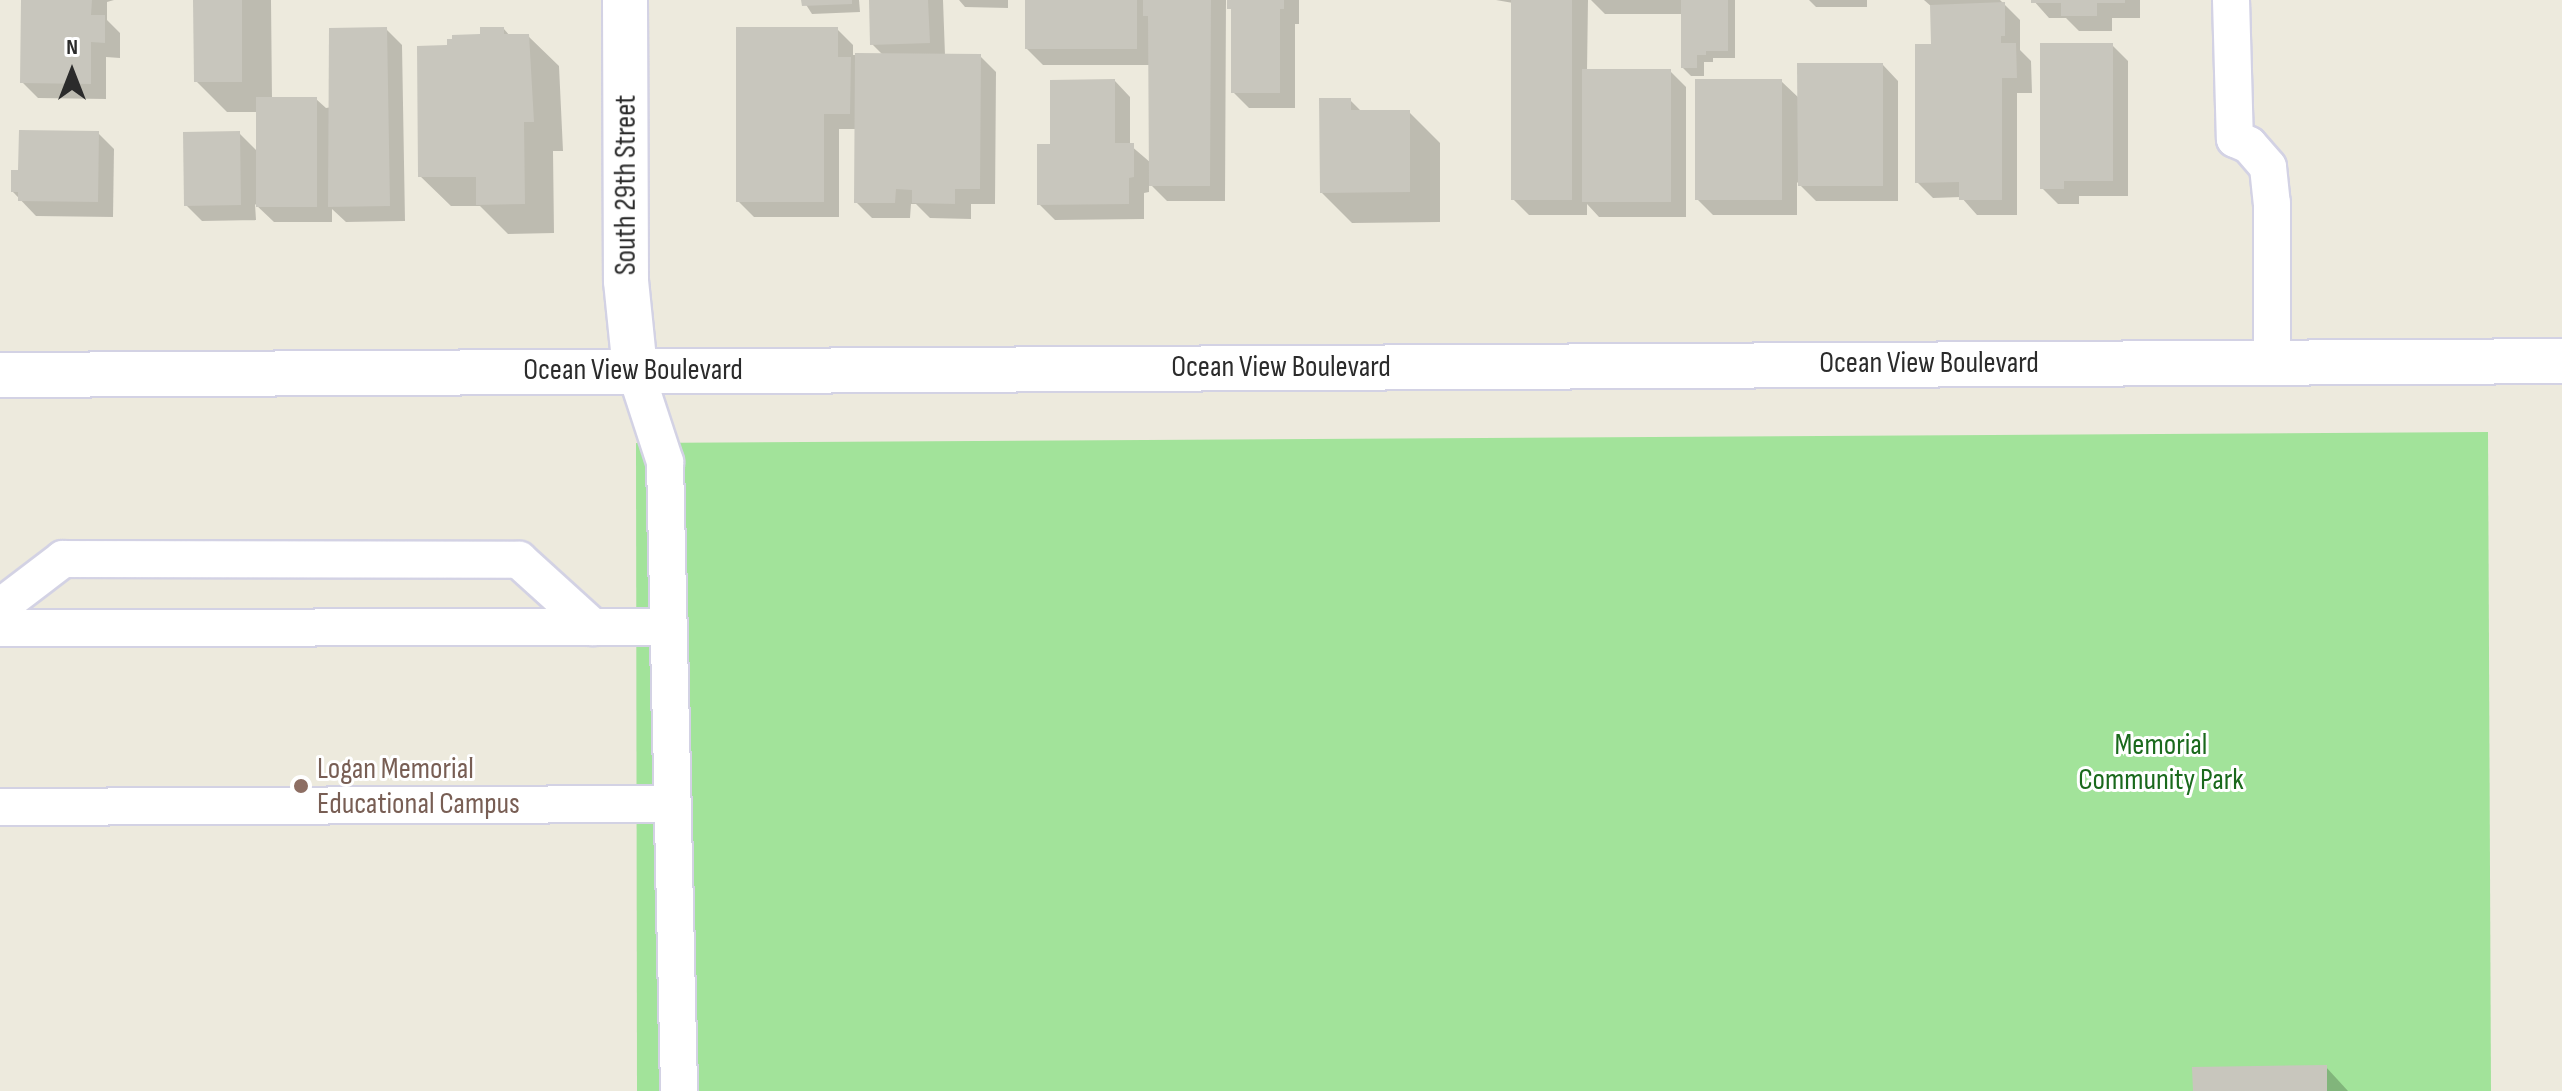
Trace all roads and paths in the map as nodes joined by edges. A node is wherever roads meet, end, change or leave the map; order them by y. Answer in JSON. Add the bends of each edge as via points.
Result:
{"nodes":[{"id":1,"x":625,"y":0,"type":"edge"},
{"id":2,"x":2231,"y":0,"type":"edge"},
{"id":3,"x":2272,"y":360,"type":"junction"},
{"id":4,"x":2562,"y":361,"type":"edge"},
{"id":5,"x":635,"y":370,"type":"junction"},
{"id":6,"x":0,"y":375,"type":"edge"},
{"id":7,"x":0,"y":607,"type":"edge"},
{"id":8,"x":593,"y":627,"type":"junction"},
{"id":9,"x":669,"y":627,"type":"junction"},
{"id":10,"x":0,"y":628,"type":"edge"},
{"id":11,"x":672,"y":804,"type":"junction"},
{"id":12,"x":0,"y":807,"type":"edge"},
{"id":13,"x":679,"y":1091,"type":"edge"}],
"edges":[{"from":1,"to":5,"type":"main road","name":"South 29th Street","via":[[626,281]]},
{"from":2,"to":3,"type":"lane","via":[[2235,139],[2249,145],[2268,167]]},
{"from":3,"to":4,"type":"main road","name":"Ocean View Boulevard"},
{"from":3,"to":5,"type":"main road","name":"Ocean View Boulevard"},
{"from":5,"to":6,"type":"main road","name":"Ocean View Boulevard"},
{"from":5,"to":9,"type":"lane","via":[[665,462]]},
{"from":7,"to":8,"type":"lane","via":[[63,559],[519,560]]},
{"from":8,"to":9,"type":"lane"},
{"from":8,"to":10,"type":"lane"},
{"from":9,"to":11,"type":"lane"},
{"from":11,"to":12,"type":"lane"},
{"from":11,"to":13,"type":"lane"}]}
